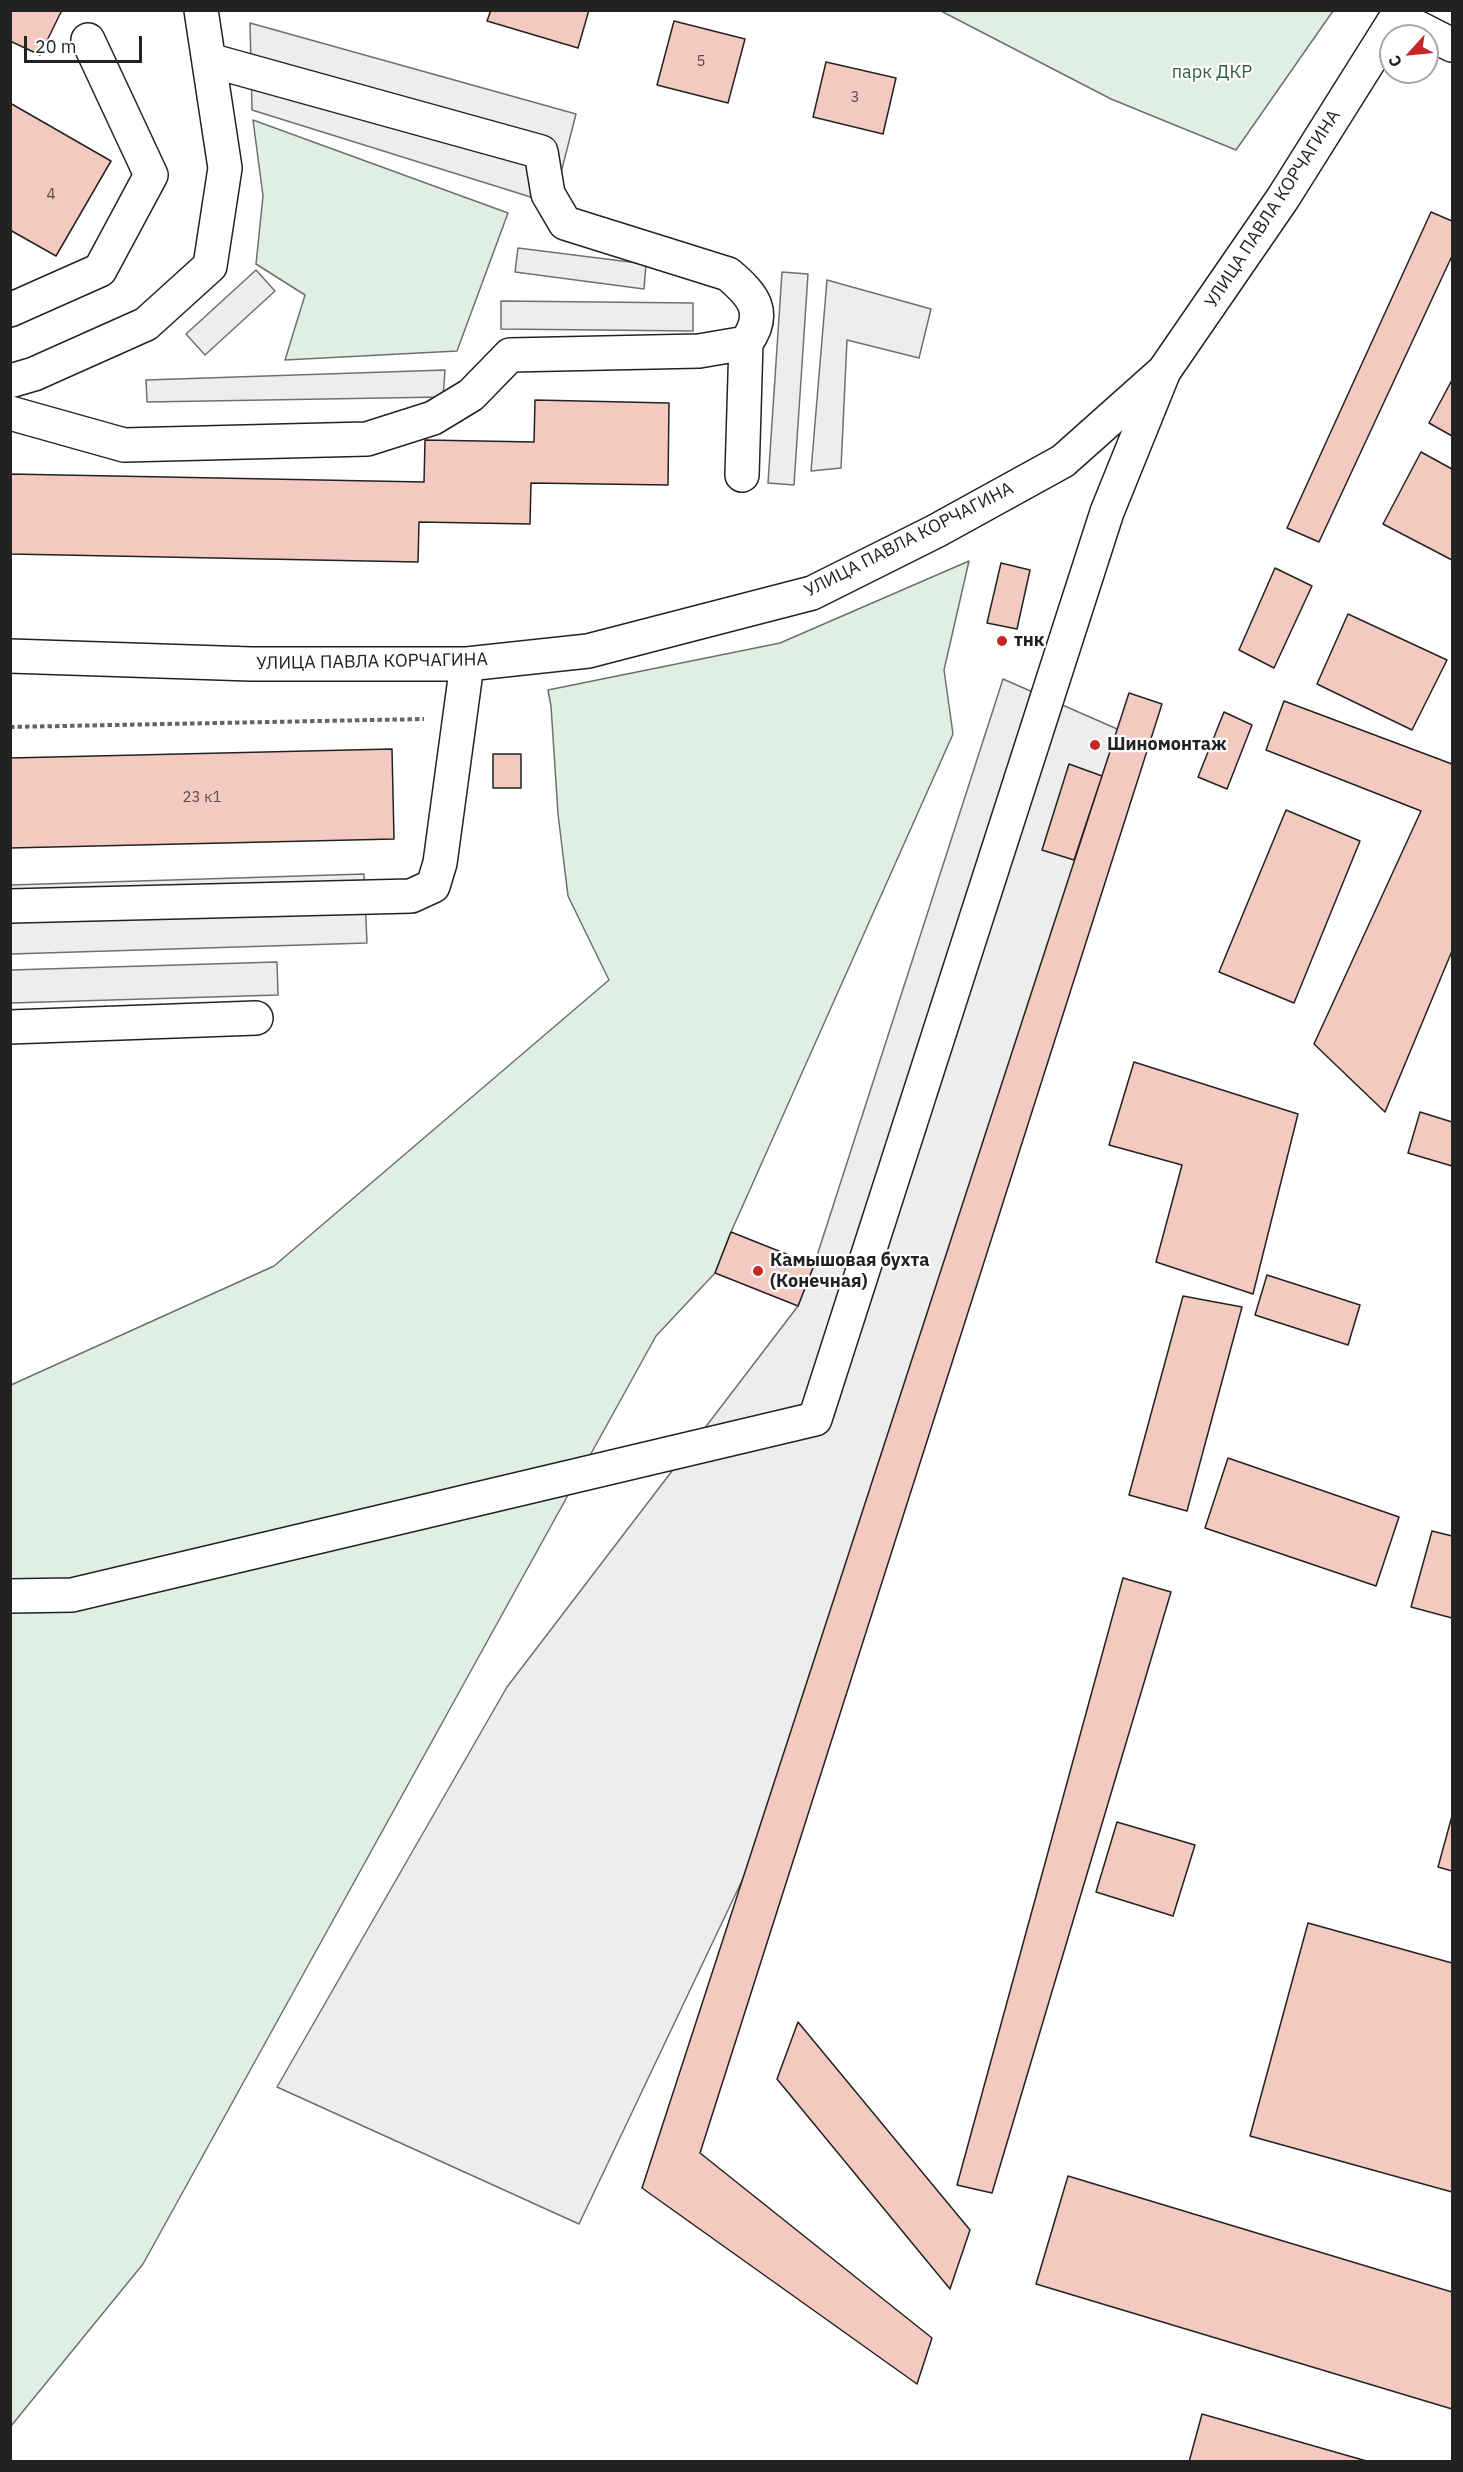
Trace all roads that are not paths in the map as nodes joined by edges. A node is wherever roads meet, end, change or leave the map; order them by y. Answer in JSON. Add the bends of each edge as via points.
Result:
{"nodes":[{"id":1,"x":201,"y":10,"type":"edge"},
{"id":2,"x":1399,"y":14,"type":"edge"},
{"id":3,"x":88,"y":39,"type":"dead end"},
{"id":4,"x":1452,"y":45,"type":"edge"},
{"id":5,"x":209,"y":60,"type":"junction"},
{"id":6,"x":10,"y":310,"type":"edge"},
{"id":7,"x":746,"y":343,"type":"junction"},
{"id":8,"x":1164,"y":371,"type":"junction"},
{"id":9,"x":10,"y":381,"type":"edge"},
{"id":10,"x":10,"y":413,"type":"edge"},
{"id":11,"x":742,"y":475,"type":"dead end"},
{"id":12,"x":10,"y":656,"type":"edge"},
{"id":13,"x":467,"y":664,"type":"junction"},
{"id":14,"x":10,"y":906,"type":"edge"},
{"id":15,"x":256,"y":1018,"type":"dead end"},
{"id":16,"x":10,"y":1027,"type":"edge"},
{"id":17,"x":10,"y":1596,"type":"edge"}],
"edges":[{"from":1,"to":5,"type":"street"},
{"from":2,"to":4,"type":"street"},
{"from":2,"to":8,"type":"street","name":"УЛИЦА ПАВЛА КОРЧАГИНА","via":[[1284,198]]},
{"from":3,"to":6,"type":"street","via":[[151,175],[100,270]]},
{"from":5,"to":7,"type":"street","via":[[541,152],[548,194],[565,223],[728,274],[747,290],[757,312],[753,333]]},
{"from":5,"to":9,"type":"street","via":[[225,168],[210,266],[146,324]]},
{"from":7,"to":10,"type":"street","via":[[699,351],[510,355],[471,394],[433,418],[368,439],[124,446]]},
{"from":7,"to":11,"type":"street"},
{"from":8,"to":13,"type":"street","name":"УЛИЦА ПАВЛА КОРЧАГИНА","via":[[1063,461],[812,593],[588,651]]},
{"from":8,"to":17,"type":"street","via":[[1107,512],[815,1419],[72,1595]]},
{"from":12,"to":13,"type":"street","name":"УЛИЦА ПАВЛА КОРЧАГИНА"},
{"from":13,"to":14,"type":"street","via":[[440,863],[433,886],[411,896]]},
{"from":15,"to":16,"type":"street"}]}
